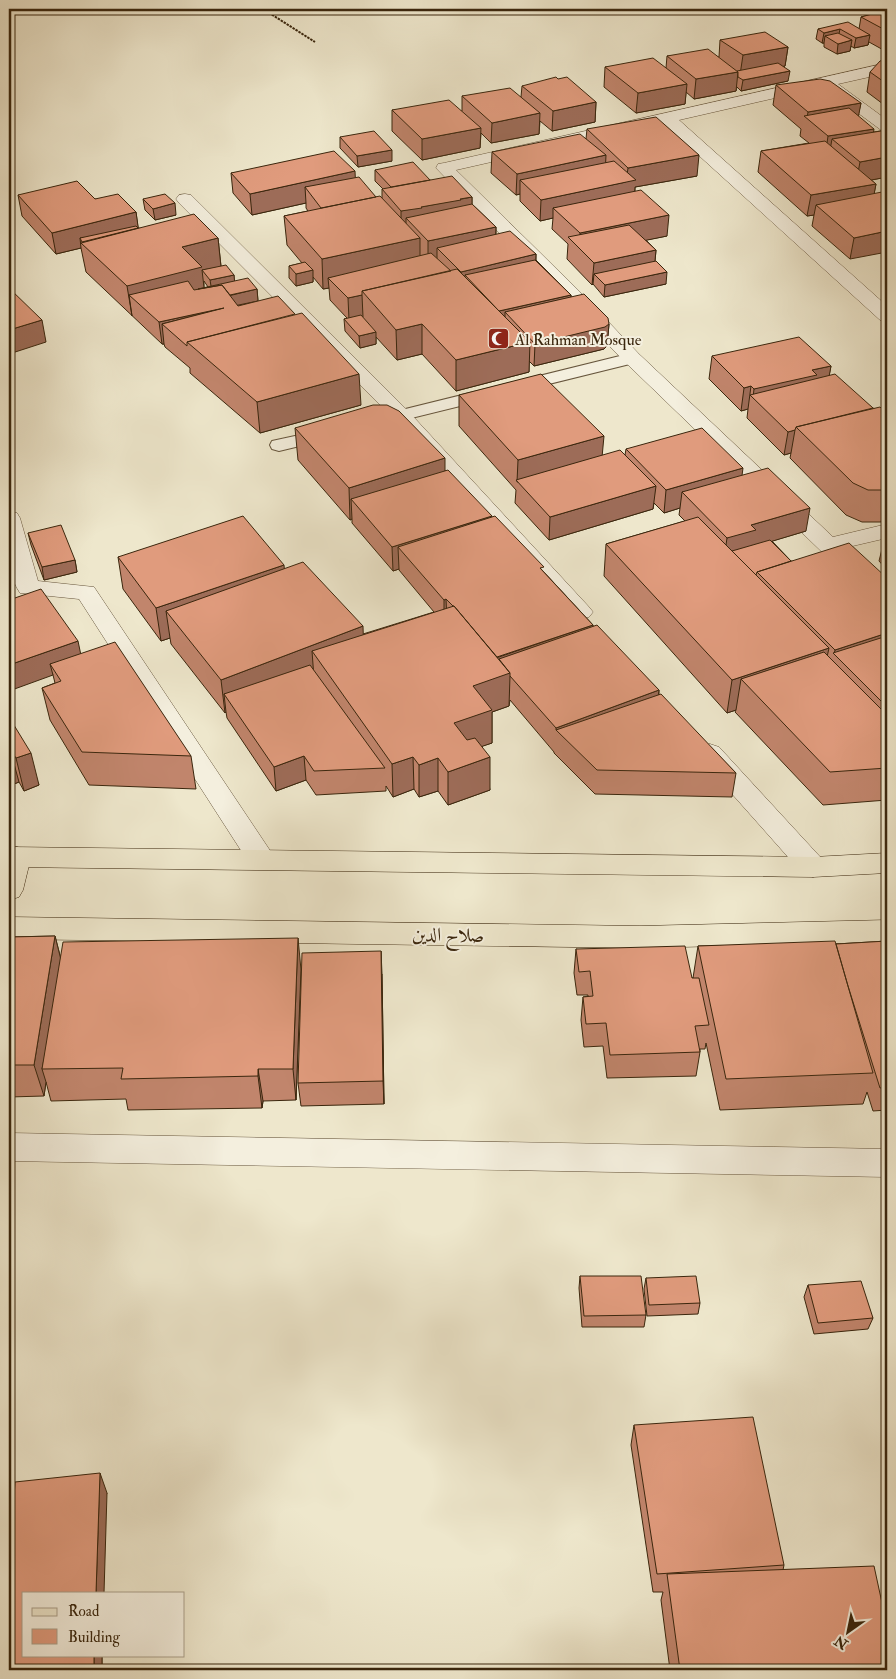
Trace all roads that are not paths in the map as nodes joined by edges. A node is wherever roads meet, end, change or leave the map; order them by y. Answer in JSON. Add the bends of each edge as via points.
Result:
{"nodes":[{"id":1,"x":887,"y":68,"type":"edge"},
{"id":2,"x":826,"y":83,"type":"junction"},
{"id":3,"x":668,"y":119,"type":"junction"},
{"id":4,"x":887,"y":127,"type":"edge"},
{"id":5,"x":185,"y":199,"type":"dead end"},
{"id":6,"x":887,"y":316,"type":"edge"},
{"id":7,"x":632,"y":358,"type":"junction"},
{"id":8,"x":402,"y":416,"type":"junction"},
{"id":9,"x":364,"y":425,"type":"edge"},
{"id":10,"x":345,"y":429,"type":"edge"},
{"id":11,"x":279,"y":445,"type":"dead end"},
{"id":12,"x":9,"y":518,"type":"edge"},
{"id":13,"x":887,"y":531,"type":"edge"},
{"id":14,"x":829,"y":544,"type":"junction"},
{"id":15,"x":887,"y":602,"type":"edge"},
{"id":16,"x":594,"y":627,"type":"edge"},
{"id":17,"x":694,"y":736,"type":"edge"},
{"id":18,"x":13,"y":857,"type":"edge"},
{"id":19,"x":261,"y":859,"type":"junction"},
{"id":20,"x":887,"y":863,"type":"edge"},
{"id":21,"x":813,"y":867,"type":"junction"},
{"id":22,"x":9,"y":890,"type":"edge"},
{"id":23,"x":9,"y":928,"type":"edge"},
{"id":24,"x":887,"y":930,"type":"edge"},
{"id":25,"x":9,"y":1146,"type":"edge"},
{"id":26,"x":887,"y":1163,"type":"edge"}],
"edges":[{"from":1,"to":2,"type":"street"},
{"from":2,"to":3,"type":"street"},
{"from":2,"to":4,"type":"street"},
{"from":3,"to":6,"type":"street"},
{"from":3,"to":7,"type":"street","via":[[444,168]]},
{"from":5,"to":8,"type":"street"},
{"from":7,"to":8,"type":"lane"},
{"from":7,"to":14,"type":"street"},
{"from":8,"to":9,"type":"lane"},
{"from":8,"to":16,"type":"street"},
{"from":10,"to":11,"type":"lane"},
{"from":12,"to":19,"type":"street","via":[[28,588],[86,592]]},
{"from":13,"to":14,"type":"street"},
{"from":14,"to":15,"type":"street"},
{"from":17,"to":21,"type":"street"},
{"from":18,"to":19,"type":"main road"},
{"from":18,"to":22,"type":"main road"},
{"from":19,"to":21,"type":"main road"},
{"from":20,"to":21,"type":"main road"},
{"from":23,"to":24,"type":"main road","name":"صلاح الدين","via":[[640,938]]},
{"from":25,"to":26,"type":"street"}]}
